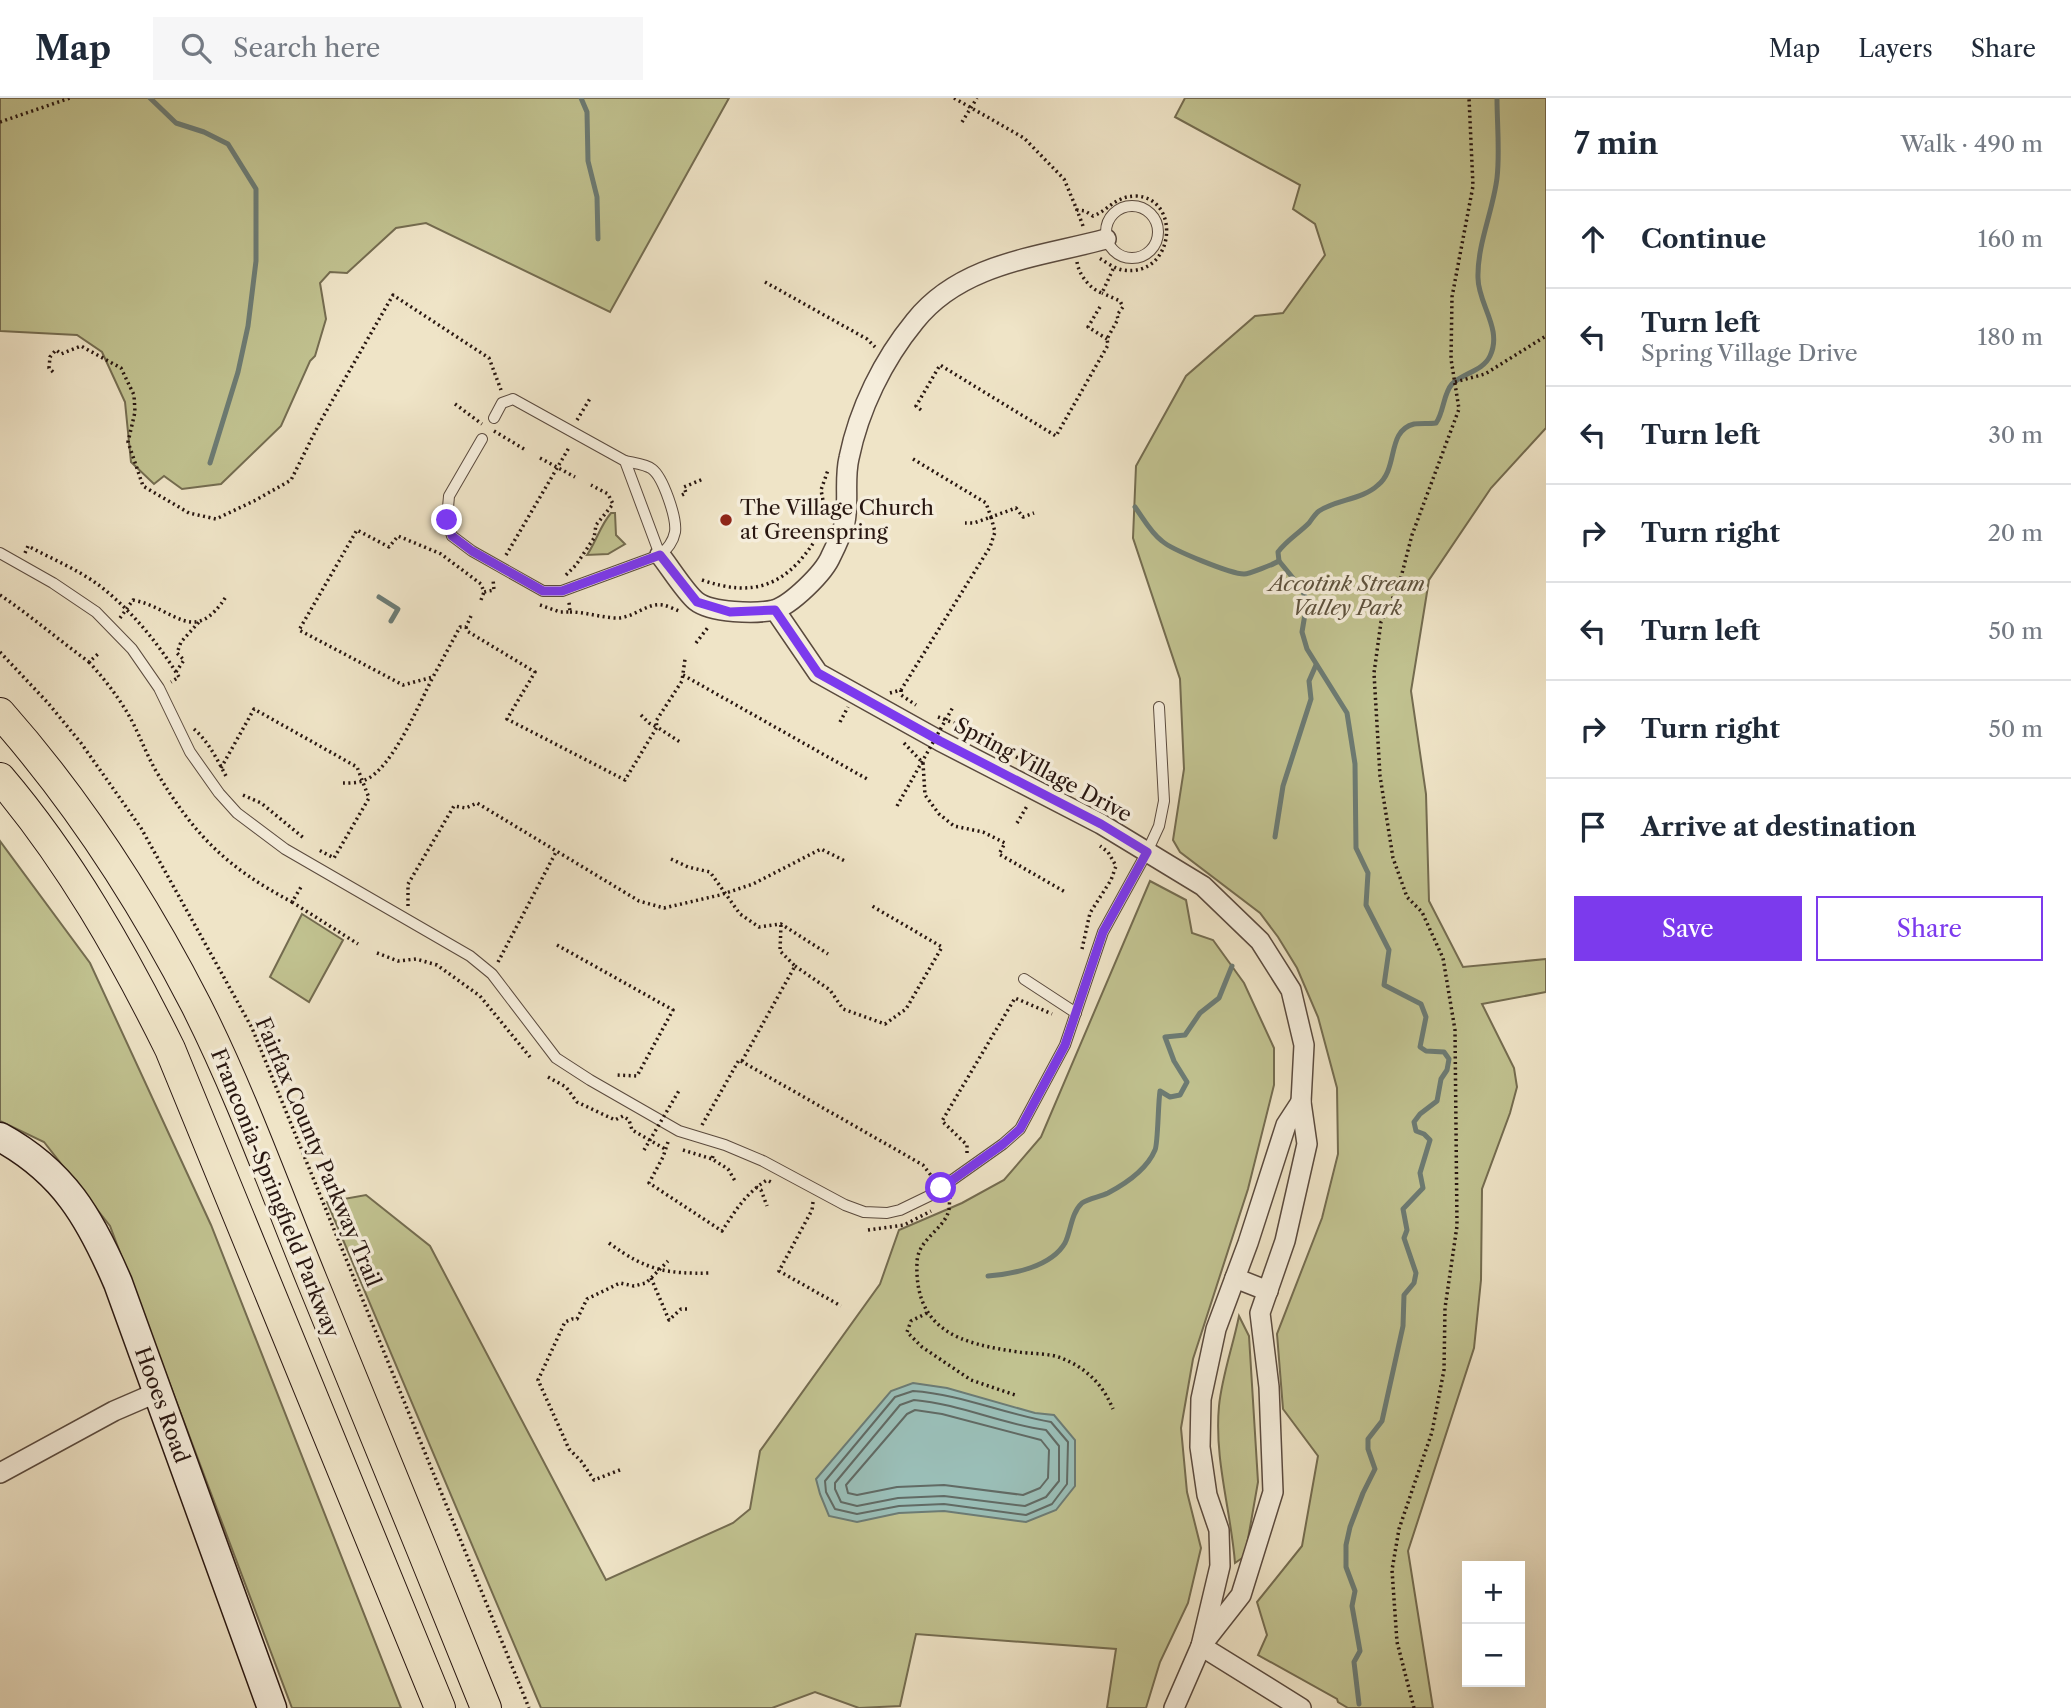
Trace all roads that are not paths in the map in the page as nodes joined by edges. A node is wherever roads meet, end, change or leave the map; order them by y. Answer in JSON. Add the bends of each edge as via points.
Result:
{"nodes":[{"id":1,"x":1100,"y":247,"type":"junction"},
{"id":2,"x":494,"y":418,"type":"dead end"},
{"id":3,"x":482,"y":439,"type":"dead end"},
{"id":4,"x":625,"y":461,"type":"junction"},
{"id":5,"x":0,"y":553,"type":"edge"},
{"id":6,"x":660,"y":555,"type":"junction"},
{"id":7,"x":775,"y":610,"type":"junction"},
{"id":8,"x":1159,"y":707,"type":"dead end"},
{"id":9,"x":0,"y":713,"type":"edge"},
{"id":10,"x":0,"y":778,"type":"edge"},
{"id":11,"x":1147,"y":852,"type":"junction"},
{"id":12,"x":1024,"y":979,"type":"dead end"},
{"id":13,"x":1076,"y":1013,"type":"junction"},
{"id":14,"x":1301,"y":1102,"type":"junction"},
{"id":15,"x":0,"y":1137,"type":"edge"},
{"id":16,"x":1235,"y":1279,"type":"junction"},
{"id":17,"x":1268,"y":1291,"type":"junction"},
{"id":18,"x":158,"y":1392,"type":"junction"},
{"id":19,"x":0,"y":1473,"type":"edge"},
{"id":20,"x":1201,"y":1647,"type":"junction"},
{"id":21,"x":272,"y":1708,"type":"edge"},
{"id":22,"x":440,"y":1708,"type":"edge"},
{"id":23,"x":486,"y":1708,"type":"edge"},
{"id":24,"x":1174,"y":1708,"type":"edge"},
{"id":25,"x":1301,"y":1708,"type":"edge"}],
"edges":[{"from":1,"to":1,"type":"lane","via":[[1112,214],[1123,207],[1136,205],[1156,220],[1155,245],[1146,255],[1122,257]]},
{"from":1,"to":7,"type":"street","via":[[964,279],[915,320],[883,366],[864,408],[848,460],[845,521],[830,560],[801,593]]},
{"from":2,"to":4,"type":"lane","via":[[502,403],[513,399]]},
{"from":3,"to":6,"type":"lane","via":[[449,496],[447,520],[452,536],[472,551],[543,591],[562,591]]},
{"from":4,"to":6,"type":"lane"},
{"from":4,"to":6,"type":"lane","via":[[651,467],[673,511],[675,531]]},
{"from":5,"to":13,"type":"lane","via":[[96,612],[132,649],[159,688],[190,752],[237,813],[285,849],[470,956],[492,974],[556,1058],[590,1080],[679,1131],[763,1161],[845,1205],[864,1212],[900,1210],[931,1195],[1003,1144],[1020,1129],[1065,1045]]},
{"from":6,"to":7,"type":"street","via":[[697,602],[730,612]]},
{"from":7,"to":11,"type":"street","name":"Spring Village Drive","via":[[818,673]]},
{"from":8,"to":11,"type":"lane","via":[[1164,800]]},
{"from":9,"to":23,"type":"main road","name":"Franconia-Springfield Parkway","via":[[99,841],[196,1006],[228,1074]]},
{"from":10,"to":22,"type":"main road","name":"Franconia-Springfield Parkway","via":[[89,903],[170,1049]]},
{"from":11,"to":13,"type":"lane","via":[[1103,932]]},
{"from":11,"to":14,"type":"street","name":"Spring Village Drive","via":[[1203,886],[1261,941],[1291,990],[1304,1045]]},
{"from":12,"to":13,"type":"lane"},
{"from":14,"to":16,"type":"street","name":"Spring Village Drive","via":[[1286,1125]]},
{"from":14,"to":17,"type":"street","name":"Spring Village Drive","via":[[1307,1144],[1285,1241]]},
{"from":15,"to":18,"type":"street","name":"Hooes Road","via":[[51,1172],[90,1222]]},
{"from":16,"to":17,"type":"street"},
{"from":16,"to":20,"type":"street","name":"Spring Village Drive","via":[[1216,1329],[1201,1399],[1200,1447],[1207,1495],[1219,1530],[1220,1566]]},
{"from":17,"to":20,"type":"street","name":"Spring Village Drive","via":[[1261,1313],[1273,1492],[1241,1595]]},
{"from":18,"to":19,"type":"street"},
{"from":18,"to":21,"type":"street","name":"Hooes Road"},
{"from":20,"to":24,"type":"street","name":"Spring Village Drive"},
{"from":20,"to":25,"type":"street"}]}
